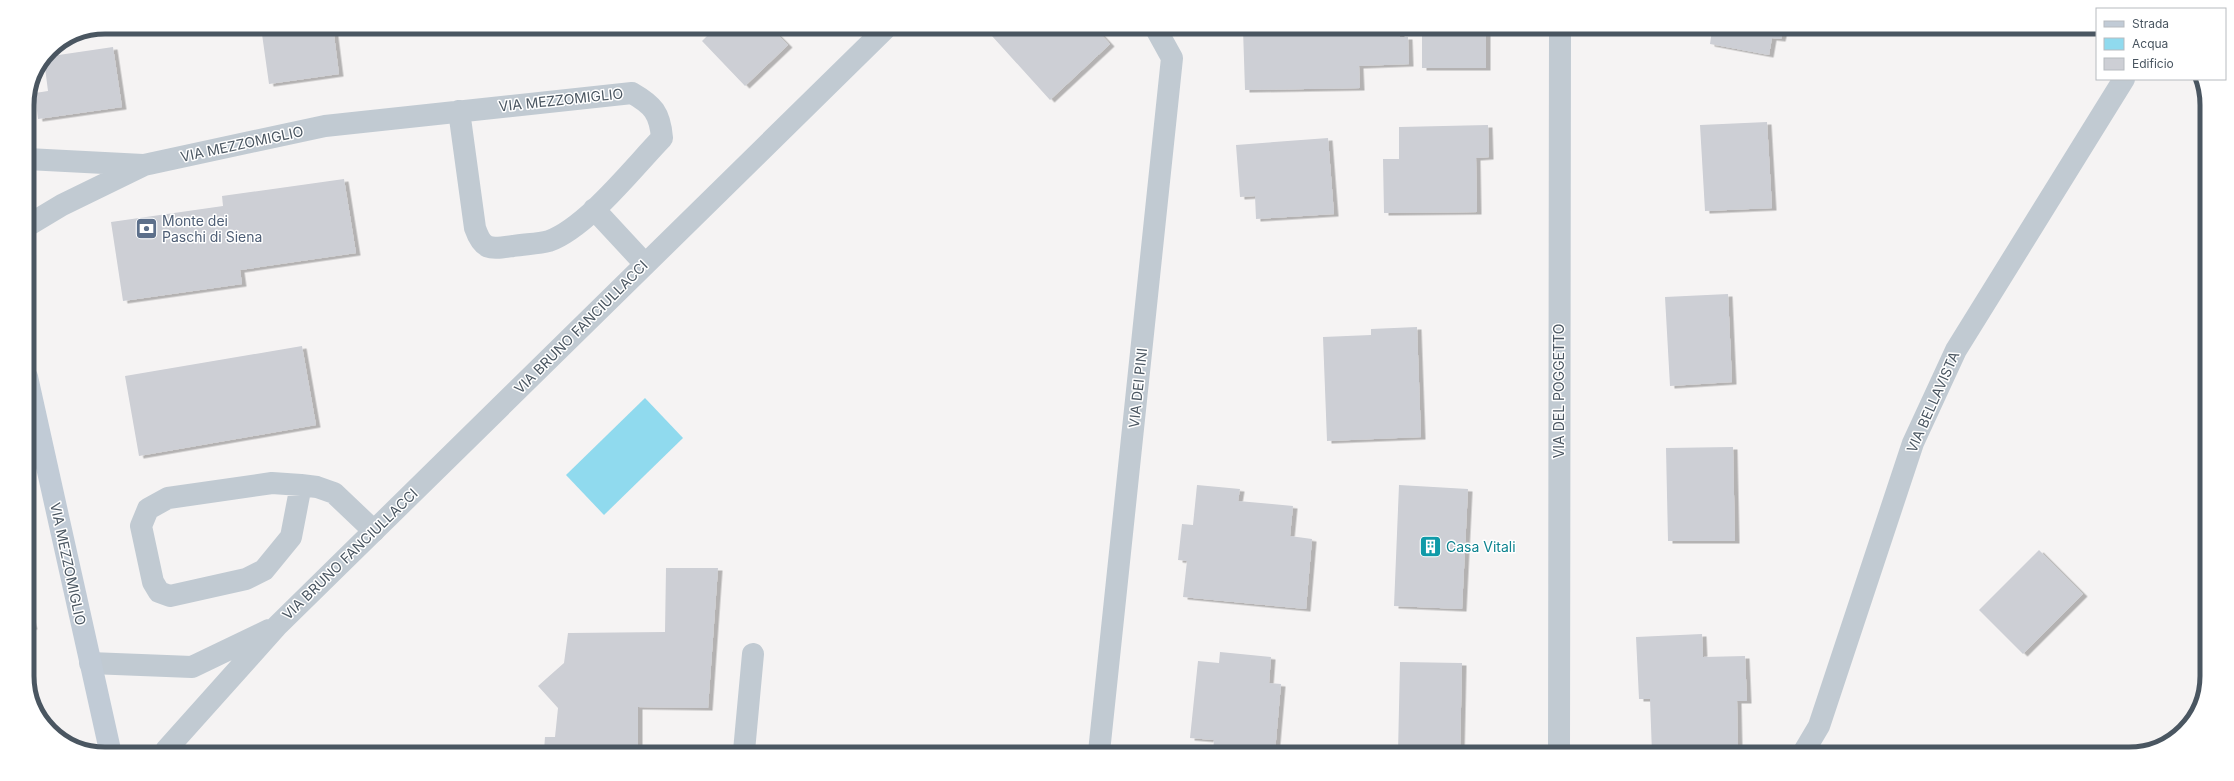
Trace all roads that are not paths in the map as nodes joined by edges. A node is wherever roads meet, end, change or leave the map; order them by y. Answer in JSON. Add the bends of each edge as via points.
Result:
{"nodes":[{"id":1,"x":880,"y":34,"type":"edge"},
{"id":2,"x":1159,"y":34,"type":"edge"},
{"id":3,"x":1560,"y":34,"type":"edge"},
{"id":4,"x":2123,"y":80,"type":"edge"},
{"id":5,"x":459,"y":111,"type":"junction"},
{"id":6,"x":34,"y":159,"type":"edge"},
{"id":7,"x":144,"y":165,"type":"junction"},
{"id":8,"x":594,"y":209,"type":"junction"},
{"id":9,"x":34,"y":222,"type":"edge"},
{"id":10,"x":645,"y":264,"type":"junction"},
{"id":11,"x":34,"y":410,"type":"edge"},
{"id":12,"x":301,"y":485,"type":"junction"},
{"id":13,"x":374,"y":531,"type":"junction"},
{"id":14,"x":277,"y":626,"type":"junction"},
{"id":15,"x":753,"y":654,"type":"dead end"},
{"id":16,"x":90,"y":663,"type":"junction"},
{"id":17,"x":109,"y":747,"type":"edge"},
{"id":18,"x":169,"y":747,"type":"edge"},
{"id":19,"x":744,"y":747,"type":"edge"},
{"id":20,"x":1100,"y":747,"type":"edge"},
{"id":21,"x":1559,"y":747,"type":"edge"},
{"id":22,"x":1806,"y":747,"type":"edge"}],
"edges":[{"from":1,"to":10,"type":"street","name":"VIA BRUNO FANCIULLACCI"},
{"from":2,"to":20,"type":"street","name":"VIA DEI PINI","via":[[1172,58]]},
{"from":3,"to":21,"type":"street","name":"VIA DEL POGGETTO"},
{"from":4,"to":22,"type":"street","name":"VIA BELLAVISTA","via":[[1956,350],[1913,443],[1818,726]]},
{"from":5,"to":7,"type":"street","name":"VIA MEZZOMIGLIO","via":[[325,126]]},
{"from":5,"to":8,"type":"street","name":"VIA MEZZOMIGLIO","via":[[475,228],[480,242],[491,249],[548,241],[566,233]]},
{"from":5,"to":8,"type":"street","name":"VIA MEZZOMIGLIO","via":[[632,93],[649,103],[660,122],[662,138]]},
{"from":6,"to":7,"type":"street"},
{"from":7,"to":9,"type":"street","via":[[62,205]]},
{"from":8,"to":10,"type":"street"},
{"from":10,"to":13,"type":"street","name":"VIA BRUNO FANCIULLACCI"},
{"from":11,"to":16,"type":"main road","name":"VIA MEZZOMIGLIO"},
{"from":12,"to":12,"type":"street","via":[[272,483],[168,498],[148,509],[141,526],[153,582],[159,592],[170,596],[246,579],[264,570],[291,537]]},
{"from":12,"to":13,"type":"street","via":[[334,493]]},
{"from":13,"to":14,"type":"street","name":"VIA BRUNO FANCIULLACCI"},
{"from":14,"to":16,"type":"street","name":"VIA BRUNO FANCIULLACCI","via":[[192,667]]},
{"from":14,"to":18,"type":"street","name":"VIA BRUNO FANCIULLACCI"},
{"from":15,"to":19,"type":"street"},
{"from":16,"to":17,"type":"main road","name":"VIA MEZZOMIGLIO"}]}
